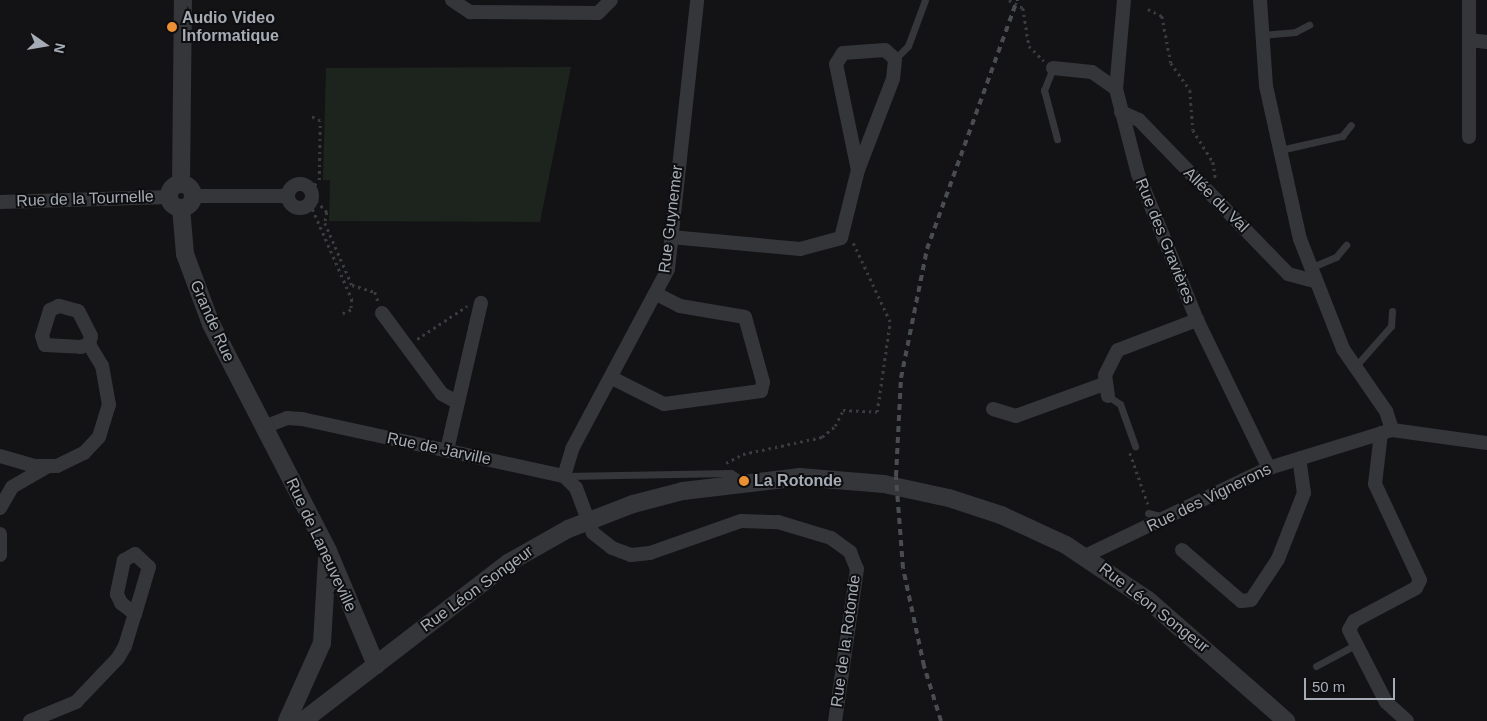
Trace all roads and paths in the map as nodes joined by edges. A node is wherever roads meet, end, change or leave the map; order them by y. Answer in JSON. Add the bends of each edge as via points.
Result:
{"nodes":[{"id":1,"x":183,"y":0,"type":"edge"},
{"id":2,"x":452,"y":0,"type":"edge"},
{"id":3,"x":611,"y":0,"type":"edge"},
{"id":4,"x":697,"y":0,"type":"edge"},
{"id":5,"x":925,"y":0,"type":"edge"},
{"id":6,"x":1009,"y":0,"type":"edge"},
{"id":7,"x":1124,"y":0,"type":"edge"},
{"id":8,"x":1260,"y":0,"type":"edge"},
{"id":9,"x":1468,"y":0,"type":"edge"},
{"id":10,"x":1148,"y":9,"type":"dead end"},
{"id":11,"x":1310,"y":25,"type":"dead end"},
{"id":12,"x":1261,"y":35,"type":"junction"},
{"id":13,"x":1470,"y":40,"type":"junction"},
{"id":14,"x":1487,"y":42,"type":"edge"},
{"id":15,"x":895,"y":59,"type":"junction"},
{"id":16,"x":1053,"y":68,"type":"junction"},
{"id":17,"x":1116,"y":89,"type":"junction"},
{"id":18,"x":1121,"y":112,"type":"junction"},
{"id":19,"x":310,"y":116,"type":"dead end"},
{"id":20,"x":1351,"y":125,"type":"dead end"},
{"id":21,"x":1469,"y":137,"type":"dead end"},
{"id":22,"x":1057,"y":139,"type":"dead end"},
{"id":23,"x":1277,"y":151,"type":"junction"},
{"id":24,"x":858,"y":170,"type":"junction"},
{"id":25,"x":181,"y":196,"type":"junction"},
{"id":26,"x":287,"y":196,"type":"junction"},
{"id":27,"x":311,"y":196,"type":"junction"},
{"id":28,"x":1213,"y":196,"type":"junction"},
{"id":29,"x":0,"y":202,"type":"edge"},
{"id":30,"x":847,"y":230,"type":"junction"},
{"id":31,"x":671,"y":237,"type":"junction"},
{"id":32,"x":1346,"y":245,"type":"dead end"},
{"id":33,"x":1312,"y":274,"type":"junction"},
{"id":34,"x":656,"y":294,"type":"junction"},
{"id":35,"x":481,"y":303,"type":"joint"},
{"id":36,"x":1392,"y":311,"type":"dead end"},
{"id":37,"x":382,"y":313,"type":"joint"},
{"id":38,"x":342,"y":314,"type":"dead end"},
{"id":39,"x":1197,"y":320,"type":"junction"},
{"id":40,"x":89,"y":344,"type":"dead end"},
{"id":41,"x":408,"y":345,"type":"junction"},
{"id":42,"x":1354,"y":368,"type":"junction"},
{"id":43,"x":612,"y":378,"type":"junction"},
{"id":44,"x":1106,"y":390,"type":"junction"},
{"id":45,"x":457,"y":402,"type":"junction"},
{"id":46,"x":993,"y":409,"type":"dead end"},
{"id":47,"x":264,"y":427,"type":"junction"},
{"id":48,"x":1387,"y":432,"type":"junction"},
{"id":49,"x":1487,"y":443,"type":"edge"},
{"id":50,"x":1135,"y":445,"type":"joint"},
{"id":51,"x":447,"y":450,"type":"junction"},
{"id":52,"x":3,"y":458,"type":"edge"},
{"id":53,"x":1299,"y":458,"type":"junction"},
{"id":54,"x":46,"y":467,"type":"junction"},
{"id":55,"x":1269,"y":468,"type":"junction"},
{"id":56,"x":716,"y":473,"type":"junction"},
{"id":57,"x":564,"y":476,"type":"junction"},
{"id":58,"x":744,"y":481,"type":"junction"},
{"id":59,"x":12,"y":487,"type":"junction"},
{"id":60,"x":0,"y":508,"type":"edge"},
{"id":61,"x":1150,"y":513,"type":"joint"},
{"id":62,"x":1166,"y":518,"type":"junction"},
{"id":63,"x":585,"y":522,"type":"junction"},
{"id":64,"x":0,"y":534,"type":"edge"},
{"id":65,"x":1182,"y":550,"type":"dead end"},
{"id":66,"x":328,"y":551,"type":"junction"},
{"id":67,"x":0,"y":555,"type":"edge"},
{"id":68,"x":1085,"y":556,"type":"junction"},
{"id":69,"x":135,"y":614,"type":"dead end"},
{"id":70,"x":1355,"y":645,"type":"junction"},
{"id":71,"x":376,"y":665,"type":"junction"},
{"id":72,"x":1316,"y":666,"type":"dead end"},
{"id":73,"x":30,"y":721,"type":"edge"},
{"id":74,"x":287,"y":721,"type":"edge"},
{"id":75,"x":303,"y":721,"type":"edge"},
{"id":76,"x":835,"y":721,"type":"edge"},
{"id":77,"x":1286,"y":721,"type":"edge"},
{"id":78,"x":1407,"y":721,"type":"edge"}],
"edges":[{"from":1,"to":25,"type":"street","name":"Grande Rue"},
{"from":2,"to":3,"type":"street","via":[[470,12],[598,13]]},
{"from":4,"to":31,"type":"street","name":"Rue Guynemer"},
{"from":5,"to":15,"type":"lane","via":[[908,46]]},
{"from":6,"to":16,"type":"path","via":[[1023,8],[1029,46]]},
{"from":7,"to":17,"type":"street","name":"Rue des Gravières"},
{"from":8,"to":12,"type":"street"},
{"from":9,"to":13,"type":"street"},
{"from":10,"to":28,"type":"path","via":[[1162,16],[1170,63],[1190,90],[1193,130],[1213,162]]},
{"from":11,"to":12,"type":"lane","via":[[1295,32]]},
{"from":12,"to":23,"type":"street"},
{"from":13,"to":14,"type":"street"},
{"from":13,"to":21,"type":"street"},
{"from":15,"to":24,"type":"street","via":[[893,78]]},
{"from":15,"to":24,"type":"street","via":[[890,53],[877,50],[843,53],[836,64]]},
{"from":16,"to":17,"type":"street","via":[[1092,72]]},
{"from":16,"to":22,"type":"lane","via":[[1044,90]]},
{"from":17,"to":18,"type":"street","name":"Rue des Gravières"},
{"from":18,"to":28,"type":"street","name":"Allée du Val","via":[[1139,120]]},
{"from":18,"to":39,"type":"street","name":"Rue des Gravières","via":[[1138,174]]},
{"from":19,"to":27,"type":"path","via":[[320,121],[319,180]]},
{"from":20,"to":23,"type":"lane","via":[[1342,136]]},
{"from":23,"to":33,"type":"street"},
{"from":24,"to":30,"type":"street"},
{"from":25,"to":26,"type":"street","name":"Rue de la Tournelle"},
{"from":25,"to":29,"type":"street","name":"Rue de la Tournelle"},
{"from":25,"to":47,"type":"street","name":"Grande Rue","via":[[192,277]]},
{"from":26,"to":27,"type":"street","via":[[296,208]]},
{"from":26,"to":27,"type":"street","via":[[296,184]]},
{"from":27,"to":37,"type":"path","via":[[327,212],[324,223],[352,285],[375,292]]},
{"from":27,"to":38,"type":"path","via":[[352,299],[351,310]]},
{"from":28,"to":33,"type":"street","name":"Allée du Val","via":[[1288,274]]},
{"from":30,"to":31,"type":"street","via":[[841,238],[800,249]]},
{"from":30,"to":56,"type":"path","via":[[890,322],[877,412],[843,410],[835,426],[822,437],[743,454]]},
{"from":31,"to":34,"type":"street","name":"Rue Guynemer","via":[[668,269]]},
{"from":32,"to":33,"type":"lane"},
{"from":33,"to":42,"type":"street"},
{"from":34,"to":43,"type":"street","name":"Rue Guynemer"},
{"from":34,"to":43,"type":"street","via":[[680,306],[745,317],[763,382],[761,392],[664,404]]},
{"from":35,"to":41,"type":"path","via":[[463,307]]},
{"from":35,"to":45,"type":"street"},
{"from":36,"to":42,"type":"lane","via":[[1391,326]]},
{"from":37,"to":41,"type":"street"},
{"from":39,"to":44,"type":"street","via":[[1123,345],[1113,358]]},
{"from":39,"to":55,"type":"street","name":"Rue des Gravières"},
{"from":40,"to":54,"type":"street","via":[[106,380],[106,423],[84,453],[68,463]]},
{"from":41,"to":45,"type":"street","via":[[442,394]]},
{"from":42,"to":48,"type":"street","via":[[1386,411]]},
{"from":43,"to":57,"type":"street","name":"Rue Guynemer","via":[[572,449]]},
{"from":44,"to":46,"type":"street","via":[[1016,416]]},
{"from":44,"to":50,"type":"lane","via":[[1120,404]]},
{"from":45,"to":51,"type":"street"},
{"from":47,"to":51,"type":"street","name":"Rue de Jarville","via":[[287,418],[302,419]]},
{"from":47,"to":66,"type":"street","name":"Rue de Laneuveville"},
{"from":48,"to":49,"type":"street"},
{"from":48,"to":53,"type":"street","name":"Rue des Vignerons"},
{"from":48,"to":70,"type":"street","via":[[1374,474],[1377,494],[1420,575],[1416,588],[1350,625]]},
{"from":50,"to":61,"type":"path","via":[[1128,446]]},
{"from":51,"to":57,"type":"street","name":"Rue de Jarville"},
{"from":52,"to":54,"type":"street"},
{"from":52,"to":59,"type":"street"},
{"from":53,"to":55,"type":"street","name":"Rue des Vignerons"},
{"from":53,"to":65,"type":"street","via":[[1304,493],[1278,559],[1251,600],[1241,601]]},
{"from":54,"to":59,"type":"street"},
{"from":55,"to":62,"type":"street","name":"Rue des Vignerons"},
{"from":56,"to":57,"type":"lane"},
{"from":56,"to":58,"type":"lane","via":[[731,473]]},
{"from":57,"to":63,"type":"street","via":[[576,488]]},
{"from":58,"to":63,"type":"street","name":"Rue Léon Songeur","via":[[648,500]]},
{"from":58,"to":68,"type":"street","name":"Rue Léon Songeur","via":[[824,478],[927,492],[1001,514]]},
{"from":59,"to":60,"type":"street"},
{"from":61,"to":62,"type":"lane"},
{"from":62,"to":68,"type":"street","name":"Rue des Vignerons"},
{"from":63,"to":71,"type":"street","name":"Rue Léon Songeur","via":[[508,563]]},
{"from":63,"to":76,"type":"street","name":"Rue de la Rotonde","via":[[603,542],[631,555],[650,553],[722,525],[748,520],[797,527],[839,542],[850,552],[856,569]]},
{"from":64,"to":67,"type":"street"},
{"from":66,"to":71,"type":"street","name":"Rue de Laneuveville"},
{"from":66,"to":74,"type":"street","via":[[322,643]]},
{"from":68,"to":77,"type":"street","name":"Rue Léon Songeur","via":[[1148,600]]},
{"from":69,"to":73,"type":"street","via":[[125,646],[97,685],[76,702]]},
{"from":70,"to":72,"type":"lane"},
{"from":70,"to":78,"type":"street","via":[[1386,702]]},
{"from":71,"to":75,"type":"street","name":"Rue Léon Songeur"}]}
